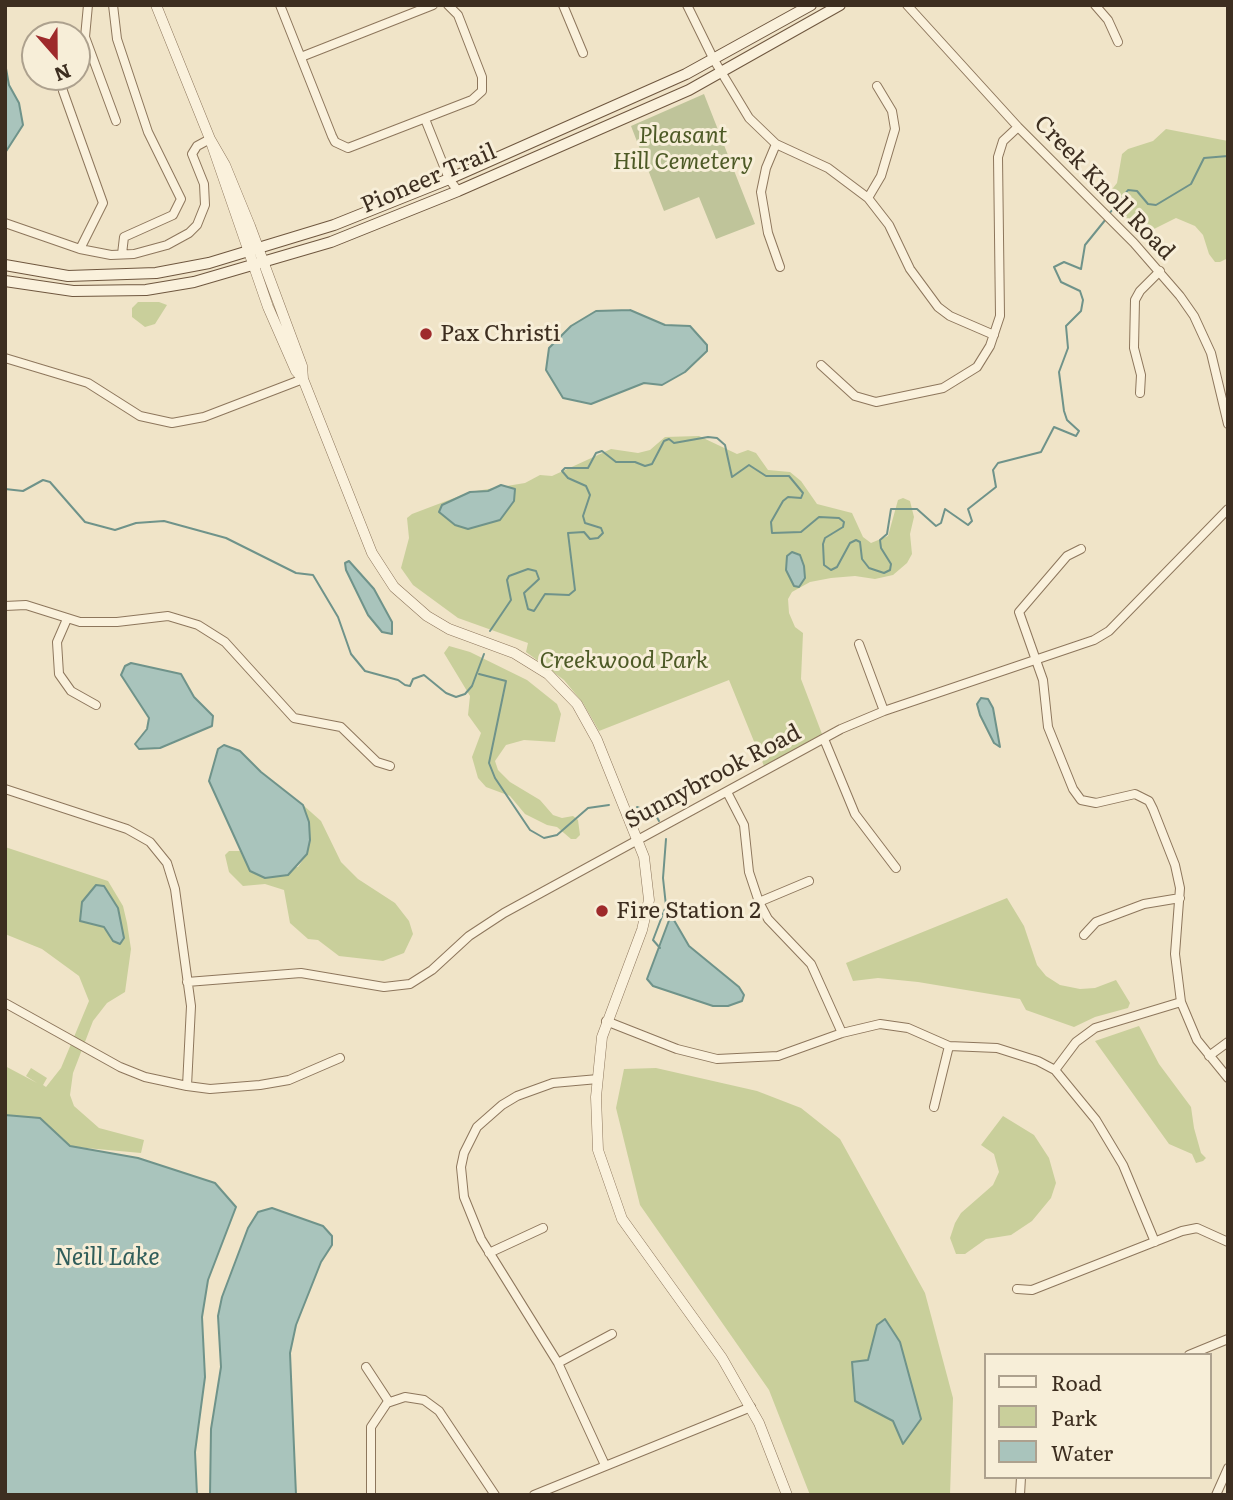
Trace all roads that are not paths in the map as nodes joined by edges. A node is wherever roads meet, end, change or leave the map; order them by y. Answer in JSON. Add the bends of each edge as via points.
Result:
{"nodes":[{"id":1,"x":113,"y":5,"type":"edge"},
{"id":2,"x":280,"y":5,"type":"edge"},
{"id":3,"x":433,"y":5,"type":"edge"},
{"id":4,"x":448,"y":5,"type":"edge"},
{"id":5,"x":563,"y":5,"type":"edge"},
{"id":6,"x":687,"y":5,"type":"edge"},
{"id":7,"x":811,"y":5,"type":"edge"},
{"id":8,"x":840,"y":5,"type":"edge"},
{"id":9,"x":906,"y":5,"type":"edge"},
{"id":10,"x":1095,"y":5,"type":"edge"},
{"id":11,"x":158,"y":6,"type":"edge"},
{"id":12,"x":1118,"y":43,"type":"dead end"},
{"id":13,"x":91,"y":54,"type":"edge"},
{"id":14,"x":583,"y":54,"type":"dead end"},
{"id":15,"x":301,"y":57,"type":"junction"},
{"id":16,"x":714,"y":60,"type":"junction"},
{"id":17,"x":722,"y":73,"type":"junction"},
{"id":18,"x":877,"y":86,"type":"dead end"},
{"id":19,"x":63,"y":91,"type":"edge"},
{"id":20,"x":425,"y":119,"type":"junction"},
{"id":21,"x":116,"y":121,"type":"dead end"},
{"id":22,"x":1018,"y":127,"type":"junction"},
{"id":23,"x":210,"y":139,"type":"junction"},
{"id":24,"x":776,"y":144,"type":"junction"},
{"id":25,"x":449,"y":179,"type":"junction"},
{"id":26,"x":458,"y":191,"type":"junction"},
{"id":27,"x":868,"y":198,"type":"junction"},
{"id":28,"x":5,"y":223,"type":"edge"},
{"id":29,"x":80,"y":249,"type":"junction"},
{"id":30,"x":253,"y":250,"type":"junction"},
{"id":31,"x":122,"y":254,"type":"junction"},
{"id":32,"x":258,"y":264,"type":"junction"},
{"id":33,"x":5,"y":265,"type":"edge"},
{"id":34,"x":780,"y":267,"type":"dead end"},
{"id":35,"x":1160,"y":271,"type":"junction"},
{"id":36,"x":5,"y":281,"type":"edge"},
{"id":37,"x":994,"y":335,"type":"junction"},
{"id":38,"x":5,"y":358,"type":"edge"},
{"id":39,"x":821,"y":365,"type":"dead end"},
{"id":40,"x":303,"y":379,"type":"junction"},
{"id":41,"x":1140,"y":393,"type":"dead end"},
{"id":42,"x":1228,"y":424,"type":"edge"},
{"id":43,"x":1228,"y":509,"type":"edge"},
{"id":44,"x":1081,"y":549,"type":"dead end"},
{"id":45,"x":5,"y":607,"type":"edge"},
{"id":46,"x":67,"y":619,"type":"junction"},
{"id":47,"x":859,"y":644,"type":"dead end"},
{"id":48,"x":1035,"y":658,"type":"junction"},
{"id":49,"x":96,"y":705,"type":"dead end"},
{"id":50,"x":884,"y":711,"type":"junction"},
{"id":51,"x":824,"y":739,"type":"junction"},
{"id":52,"x":390,"y":766,"type":"dead end"},
{"id":53,"x":5,"y":789,"type":"edge"},
{"id":54,"x":727,"y":792,"type":"junction"},
{"id":55,"x":148,"y":827,"type":"dead end"},
{"id":56,"x":143,"y":837,"type":"junction"},
{"id":57,"x":637,"y":841,"type":"junction"},
{"id":58,"x":896,"y":868,"type":"dead end"},
{"id":59,"x":809,"y":881,"type":"dead end"},
{"id":60,"x":1180,"y":898,"type":"junction"},
{"id":61,"x":759,"y":902,"type":"junction"},
{"id":62,"x":1084,"y":935,"type":"dead end"},
{"id":63,"x":187,"y":982,"type":"junction"},
{"id":64,"x":1181,"y":1002,"type":"junction"},
{"id":65,"x":5,"y":1003,"type":"edge"},
{"id":66,"x":606,"y":1021,"type":"junction"},
{"id":67,"x":842,"y":1032,"type":"junction"},
{"id":68,"x":1228,"y":1042,"type":"edge"},
{"id":69,"x":949,"y":1046,"type":"junction"},
{"id":70,"x":1209,"y":1056,"type":"junction"},
{"id":71,"x":340,"y":1058,"type":"dead end"},
{"id":72,"x":1055,"y":1070,"type":"junction"},
{"id":73,"x":1228,"y":1078,"type":"edge"},
{"id":74,"x":598,"y":1079,"type":"junction"},
{"id":75,"x":187,"y":1086,"type":"junction"},
{"id":76,"x":934,"y":1107,"type":"dead end"},
{"id":77,"x":543,"y":1228,"type":"dead end"},
{"id":78,"x":1155,"y":1242,"type":"junction"},
{"id":79,"x":1228,"y":1242,"type":"edge"},
{"id":80,"x":489,"y":1253,"type":"junction"},
{"id":81,"x":1017,"y":1289,"type":"dead end"},
{"id":82,"x":612,"y":1334,"type":"dead end"},
{"id":83,"x":1228,"y":1339,"type":"edge"},
{"id":84,"x":1193,"y":1353,"type":"edge"},
{"id":85,"x":558,"y":1363,"type":"junction"},
{"id":86,"x":366,"y":1367,"type":"dead end"},
{"id":87,"x":389,"y":1402,"type":"junction"},
{"id":88,"x":751,"y":1407,"type":"junction"},
{"id":89,"x":604,"y":1465,"type":"junction"},
{"id":90,"x":1228,"y":1468,"type":"edge"},
{"id":91,"x":371,"y":1495,"type":"edge"},
{"id":92,"x":495,"y":1495,"type":"edge"},
{"id":93,"x":534,"y":1495,"type":"edge"},
{"id":94,"x":787,"y":1495,"type":"edge"},
{"id":95,"x":1216,"y":1495,"type":"edge"}],
"edges":[{"from":1,"to":31,"type":"street","via":[[117,39],[150,138],[181,199],[173,215],[124,237]]},
{"from":2,"to":15,"type":"street"},
{"from":3,"to":15,"type":"street"},
{"from":4,"to":20,"type":"street","via":[[458,15],[484,84],[472,100]]},
{"from":5,"to":14,"type":"street"},
{"from":6,"to":16,"type":"street"},
{"from":7,"to":16,"type":"main road","name":"Pioneer Trail"},
{"from":8,"to":17,"type":"main road","name":"Pioneer Trail"},
{"from":9,"to":22,"type":"street","name":"Creek Knoll Road"},
{"from":10,"to":12,"type":"street"},
{"from":11,"to":23,"type":"street"},
{"from":13,"to":21,"type":"street"},
{"from":15,"to":20,"type":"street","via":[[332,136],[341,146],[355,147]]},
{"from":16,"to":17,"type":"street"},
{"from":16,"to":25,"type":"main road","name":"Pioneer Trail"},
{"from":17,"to":24,"type":"street","via":[[749,118]]},
{"from":17,"to":26,"type":"main road","name":"Pioneer Trail"},
{"from":18,"to":27,"type":"street","via":[[892,111],[895,129],[881,176]]},
{"from":19,"to":29,"type":"street","via":[[103,203]]},
{"from":20,"to":25,"type":"street"},
{"from":22,"to":35,"type":"street","name":"Creek Knoll Road"},
{"from":22,"to":37,"type":"street","via":[[1003,141],[998,157],[1002,302]]},
{"from":23,"to":30,"type":"street","via":[[225,165]]},
{"from":23,"to":31,"type":"street","via":[[192,154],[205,195],[197,225],[167,245]]},
{"from":24,"to":27,"type":"street","via":[[828,168]]},
{"from":24,"to":34,"type":"street","via":[[761,192]]},
{"from":25,"to":26,"type":"street"},
{"from":25,"to":30,"type":"main road","name":"Pioneer Trail","via":[[369,212]]},
{"from":26,"to":32,"type":"main road","name":"Pioneer Trail","via":[[380,224]]},
{"from":27,"to":37,"type":"street","via":[[889,225],[910,269],[939,307]]},
{"from":28,"to":29,"type":"street"},
{"from":29,"to":31,"type":"street"},
{"from":30,"to":32,"type":"street"},
{"from":30,"to":33,"type":"main road","name":"Pioneer Trail","via":[[186,268],[130,276],[68,276]]},
{"from":32,"to":36,"type":"main road","name":"Pioneer Trail","via":[[146,290],[73,291]]},
{"from":32,"to":40,"type":"street","via":[[285,345]]},
{"from":35,"to":41,"type":"street","via":[[1135,300],[1134,348]]},
{"from":35,"to":42,"type":"street","name":"Creek Knoll Road","via":[[1204,335]]},
{"from":37,"to":39,"type":"street","via":[[976,368],[957,382],[887,402],[855,396]]},
{"from":38,"to":40,"type":"street","via":[[88,383],[141,416],[172,423],[204,417]]},
{"from":40,"to":57,"type":"street","via":[[365,538],[386,576],[427,616],[514,653],[563,688],[597,740]]},
{"from":43,"to":48,"type":"street","name":"Sunnybrook Road","via":[[1109,631]]},
{"from":44,"to":48,"type":"street","via":[[1067,556],[1019,612]]},
{"from":45,"to":46,"type":"street","via":[[26,605]]},
{"from":46,"to":49,"type":"street","via":[[57,642],[59,674],[71,691]]},
{"from":46,"to":52,"type":"street","via":[[99,624],[168,615],[198,625],[225,642],[294,718],[341,727],[377,762]]},
{"from":47,"to":50,"type":"street"},
{"from":48,"to":50,"type":"street","name":"Sunnybrook Road"},
{"from":48,"to":60,"type":"street","via":[[1045,689],[1048,727],[1082,804],[1128,793],[1149,802],[1175,865]]},
{"from":50,"to":51,"type":"street","name":"Sunnybrook Road"},
{"from":51,"to":54,"type":"street","name":"Sunnybrook Road"},
{"from":51,"to":58,"type":"street","via":[[855,814]]},
{"from":53,"to":56,"type":"street"},
{"from":54,"to":57,"type":"street","name":"Sunnybrook Road"},
{"from":54,"to":61,"type":"street","via":[[744,825],[748,872]]},
{"from":55,"to":56,"type":"street"},
{"from":56,"to":63,"type":"street","via":[[159,852],[172,876]]},
{"from":57,"to":63,"type":"street","name":"Sunnybrook Road","via":[[486,923],[410,984],[384,987],[301,973]]},
{"from":57,"to":66,"type":"street","via":[[649,883],[647,915]]},
{"from":59,"to":61,"type":"street"},
{"from":60,"to":62,"type":"street","via":[[1132,908],[1097,922]]},
{"from":60,"to":64,"type":"street","via":[[1175,954]]},
{"from":61,"to":67,"type":"street","via":[[768,919],[811,964]]},
{"from":63,"to":75,"type":"street","via":[[192,1033]]},
{"from":64,"to":70,"type":"street"},
{"from":64,"to":72,"type":"street","via":[[1096,1028],[1076,1042]]},
{"from":65,"to":75,"type":"street","via":[[120,1067]]},
{"from":66,"to":67,"type":"street","via":[[696,1056],[737,1061],[778,1056]]},
{"from":66,"to":74,"type":"street"},
{"from":67,"to":69,"type":"street","via":[[893,1025]]},
{"from":68,"to":70,"type":"street"},
{"from":69,"to":72,"type":"street","via":[[997,1048]]},
{"from":69,"to":76,"type":"street"},
{"from":70,"to":73,"type":"street"},
{"from":71,"to":75,"type":"street","via":[[315,1071],[270,1083],[234,1089]]},
{"from":72,"to":78,"type":"street","via":[[1096,1120],[1123,1165]]},
{"from":74,"to":80,"type":"street","via":[[535,1088],[502,1105],[477,1128],[464,1153],[462,1182]]},
{"from":74,"to":88,"type":"street","via":[[598,1150],[622,1219],[702,1327]]},
{"from":77,"to":80,"type":"street"},
{"from":78,"to":79,"type":"street","via":[[1197,1228]]},
{"from":78,"to":81,"type":"street","via":[[1032,1290]]},
{"from":80,"to":85,"type":"street"},
{"from":82,"to":85,"type":"street"},
{"from":83,"to":84,"type":"street"},
{"from":85,"to":89,"type":"street"},
{"from":86,"to":87,"type":"street"},
{"from":87,"to":91,"type":"street","via":[[380,1409],[372,1427]]},
{"from":87,"to":92,"type":"street","via":[[415,1397],[432,1404]]},
{"from":88,"to":89,"type":"street"},
{"from":88,"to":94,"type":"street"},
{"from":89,"to":93,"type":"street"},
{"from":90,"to":95,"type":"street"}]}
